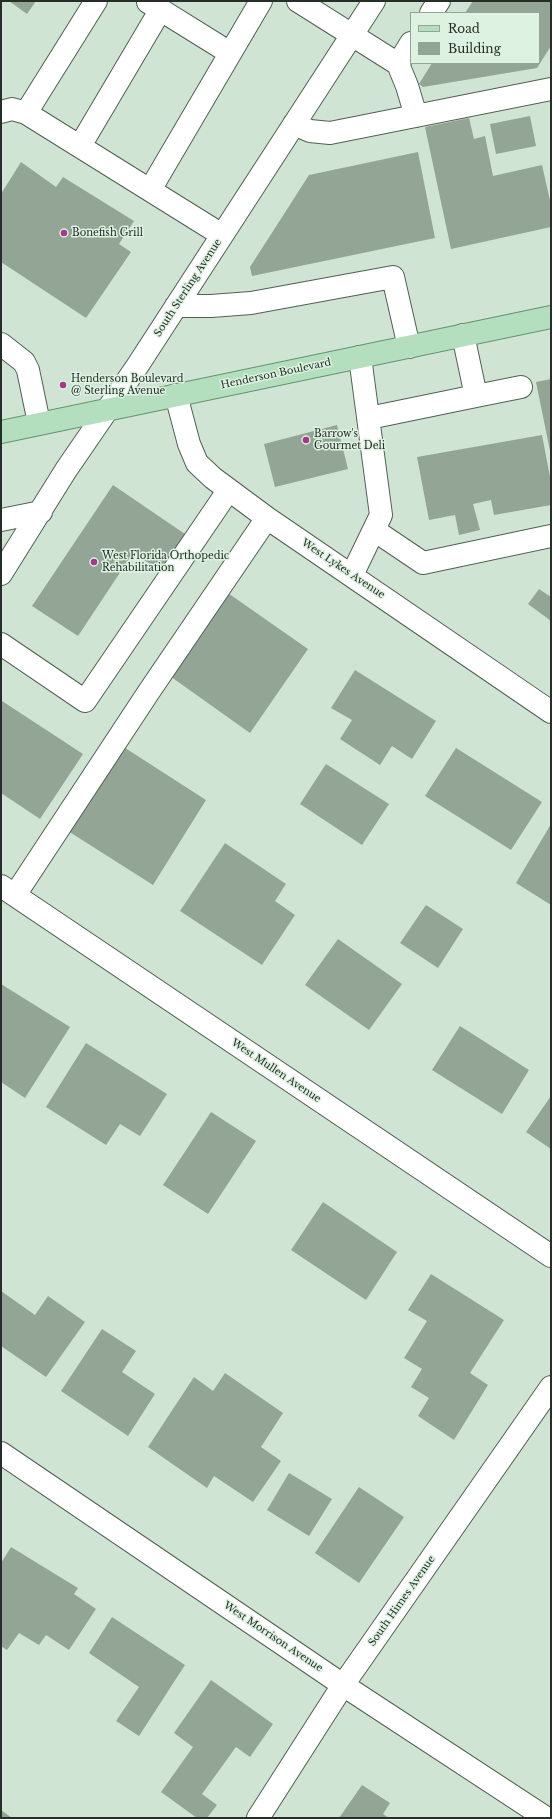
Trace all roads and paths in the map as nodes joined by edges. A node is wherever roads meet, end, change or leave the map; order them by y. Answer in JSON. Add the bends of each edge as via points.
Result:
{"nodes":[{"id":1,"x":96,"y":1,"type":"edge"},
{"id":2,"x":261,"y":1,"type":"edge"},
{"id":3,"x":298,"y":1,"type":"edge"},
{"id":4,"x":374,"y":1,"type":"edge"},
{"id":5,"x":438,"y":1,"type":"edge"},
{"id":6,"x":154,"y":5,"type":"edge"},
{"id":7,"x":432,"y":12,"type":"edge"},
{"id":8,"x":352,"y":35,"type":"junction"},
{"id":9,"x":410,"y":45,"type":"edge"},
{"id":10,"x":230,"y":53,"type":"junction"},
{"id":11,"x":398,"y":64,"type":"junction"},
{"id":12,"x":551,"y":89,"type":"edge"},
{"id":13,"x":1,"y":112,"type":"edge"},
{"id":14,"x":26,"y":113,"type":"junction"},
{"id":15,"x":416,"y":116,"type":"junction"},
{"id":16,"x":294,"y":124,"type":"junction"},
{"id":17,"x":80,"y":146,"type":"junction"},
{"id":18,"x":150,"y":190,"type":"junction"},
{"id":19,"x":222,"y":234,"type":"junction"},
{"id":20,"x":176,"y":306,"type":"junction"},
{"id":21,"x":551,"y":317,"type":"edge"},
{"id":22,"x":463,"y":335,"type":"junction"},
{"id":23,"x":1,"y":344,"type":"edge"},
{"id":24,"x":409,"y":347,"type":"junction"},
{"id":25,"x":360,"y":356,"type":"junction"},
{"id":26,"x":520,"y":387,"type":"dead end"},
{"id":27,"x":176,"y":395,"type":"junction"},
{"id":28,"x":476,"y":396,"type":"junction"},
{"id":29,"x":108,"y":409,"type":"junction"},
{"id":30,"x":368,"y":418,"type":"junction"},
{"id":31,"x":39,"y":424,"type":"junction"},
{"id":32,"x":1,"y":432,"type":"edge"},
{"id":33,"x":228,"y":491,"type":"junction"},
{"id":34,"x":41,"y":512,"type":"junction"},
{"id":35,"x":267,"y":518,"type":"junction"},
{"id":36,"x":1,"y":520,"type":"edge"},
{"id":37,"x":374,"y":530,"type":"junction"},
{"id":38,"x":551,"y":536,"type":"edge"},
{"id":39,"x":1,"y":574,"type":"edge"},
{"id":40,"x":352,"y":575,"type":"junction"},
{"id":41,"x":1,"y":644,"type":"edge"},
{"id":42,"x":551,"y":712,"type":"edge"},
{"id":43,"x":8,"y":890,"type":"edge"},
{"id":44,"x":551,"y":1256,"type":"edge"},
{"id":45,"x":551,"y":1387,"type":"edge"},
{"id":46,"x":1,"y":1453,"type":"edge"},
{"id":47,"x":344,"y":1685,"type":"junction"},
{"id":48,"x":258,"y":1818,"type":"edge"},
{"id":49,"x":546,"y":1818,"type":"edge"}],
"edges":[{"from":1,"to":14,"type":"street"},
{"from":2,"to":10,"type":"street"},
{"from":3,"to":8,"type":"street"},
{"from":4,"to":8,"type":"street","name":"South Sterling Avenue"},
{"from":5,"to":7,"type":"street"},
{"from":6,"to":10,"type":"street"},
{"from":6,"to":17,"type":"street"},
{"from":8,"to":11,"type":"street"},
{"from":8,"to":16,"type":"street","name":"South Sterling Avenue"},
{"from":9,"to":11,"type":"street"},
{"from":10,"to":18,"type":"street"},
{"from":11,"to":15,"type":"street","via":[[408,86]]},
{"from":12,"to":15,"type":"street"},
{"from":13,"to":14,"type":"street","via":[[12,109]]},
{"from":14,"to":17,"type":"street"},
{"from":15,"to":16,"type":"street","via":[[330,132],[310,131]]},
{"from":16,"to":19,"type":"street","name":"South Sterling Avenue"},
{"from":17,"to":18,"type":"street"},
{"from":18,"to":19,"type":"street"},
{"from":19,"to":20,"type":"street","name":"South Sterling Avenue"},
{"from":20,"to":24,"type":"street","via":[[251,303],[393,277]]},
{"from":20,"to":29,"type":"street","name":"South Sterling Avenue"},
{"from":21,"to":22,"type":"main road","name":"Henderson Boulevard"},
{"from":22,"to":24,"type":"main road","name":"Henderson Boulevard"},
{"from":22,"to":28,"type":"street"},
{"from":23,"to":31,"type":"street","via":[[24,362],[28,370]]},
{"from":24,"to":25,"type":"main road","name":"Henderson Boulevard"},
{"from":25,"to":27,"type":"main road","name":"Henderson Boulevard"},
{"from":25,"to":30,"type":"street"},
{"from":26,"to":28,"type":"street"},
{"from":27,"to":29,"type":"main road","name":"Henderson Boulevard"},
{"from":27,"to":33,"type":"street","name":"West Lykes Avenue","via":[[185,432],[197,463]]},
{"from":28,"to":30,"type":"street"},
{"from":29,"to":31,"type":"main road","name":"Henderson Boulevard"},
{"from":29,"to":34,"type":"street","name":"South Sterling Avenue"},
{"from":30,"to":37,"type":"street","via":[[382,515]]},
{"from":31,"to":32,"type":"main road","name":"Henderson Boulevard"},
{"from":33,"to":35,"type":"street","name":"West Lykes Avenue"},
{"from":33,"to":41,"type":"street","via":[[85,701]]},
{"from":34,"to":36,"type":"street"},
{"from":34,"to":39,"type":"street","name":"South Sterling Avenue"},
{"from":35,"to":40,"type":"street","name":"West Lykes Avenue"},
{"from":35,"to":43,"type":"street","via":[[148,693]]},
{"from":37,"to":38,"type":"street","via":[[423,563]]},
{"from":37,"to":40,"type":"street"},
{"from":40,"to":42,"type":"street","name":"West Lykes Avenue"},
{"from":43,"to":44,"type":"street","name":"West Mullen Avenue"},
{"from":45,"to":47,"type":"street","name":"South Himes Avenue"},
{"from":46,"to":47,"type":"street","name":"West Morrison Avenue"},
{"from":47,"to":48,"type":"street","name":"South Himes Avenue"},
{"from":47,"to":49,"type":"street","name":"West Morrison Avenue"}]}
